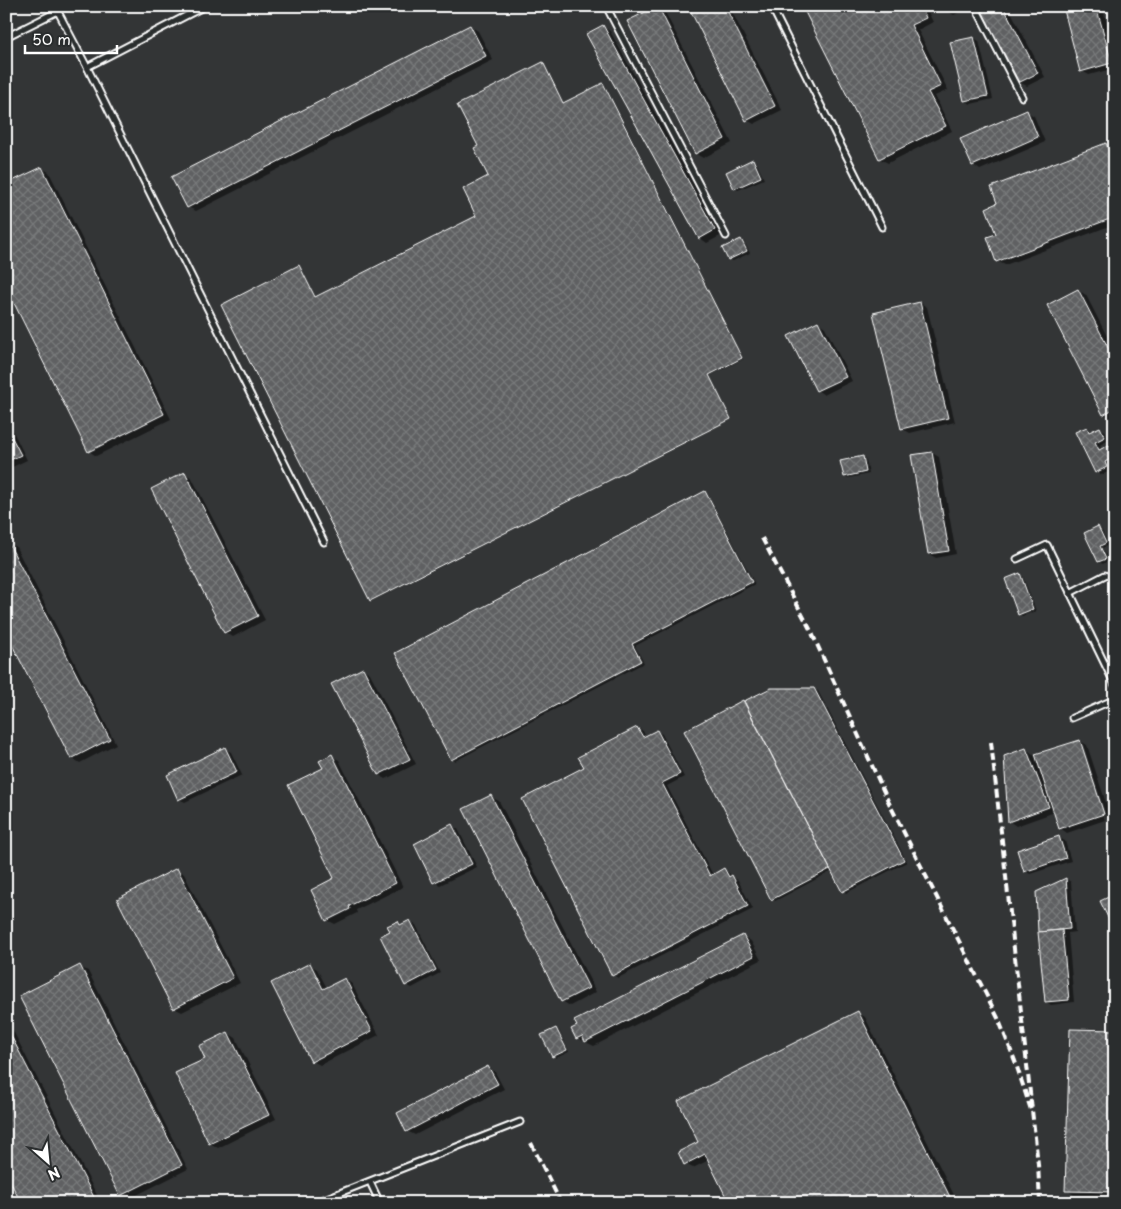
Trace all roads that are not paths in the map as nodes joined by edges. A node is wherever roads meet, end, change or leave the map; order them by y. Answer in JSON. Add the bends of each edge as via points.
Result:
{"nodes":[{"id":1,"x":205,"y":6,"type":"edge"},
{"id":2,"x":606,"y":6,"type":"edge"},
{"id":3,"x":771,"y":6,"type":"edge"},
{"id":4,"x":975,"y":6,"type":"edge"},
{"id":5,"x":57,"y":9,"type":"edge"},
{"id":6,"x":6,"y":37,"type":"edge"},
{"id":7,"x":87,"y":67,"type":"junction"},
{"id":8,"x":1022,"y":97,"type":"dead end"},
{"id":9,"x":882,"y":227,"type":"dead end"},
{"id":10,"x":726,"y":236,"type":"dead end"},
{"id":11,"x":324,"y":542,"type":"dead end"},
{"id":12,"x":1017,"y":559,"type":"dead end"},
{"id":13,"x":1105,"y":575,"type":"dead end"},
{"id":14,"x":1070,"y":593,"type":"junction"},
{"id":15,"x":1115,"y":684,"type":"edge"},
{"id":16,"x":1115,"y":699,"type":"edge"},
{"id":17,"x":1072,"y":718,"type":"dead end"},
{"id":18,"x":520,"y":1122,"type":"dead end"},
{"id":19,"x":370,"y":1182,"type":"junction"},
{"id":20,"x":314,"y":1203,"type":"edge"},
{"id":21,"x":380,"y":1203,"type":"edge"}],
"edges":[{"from":1,"to":7,"type":"lane"},
{"from":2,"to":10,"type":"lane"},
{"from":3,"to":9,"type":"lane"},
{"from":4,"to":8,"type":"lane"},
{"from":5,"to":6,"type":"lane"},
{"from":5,"to":7,"type":"lane"},
{"from":7,"to":11,"type":"lane"},
{"from":12,"to":14,"type":"lane","via":[[1047,546]]},
{"from":13,"to":14,"type":"lane"},
{"from":14,"to":15,"type":"lane"},
{"from":16,"to":17,"type":"lane"},
{"from":18,"to":19,"type":"lane"},
{"from":19,"to":20,"type":"lane"},
{"from":19,"to":21,"type":"lane"}]}
